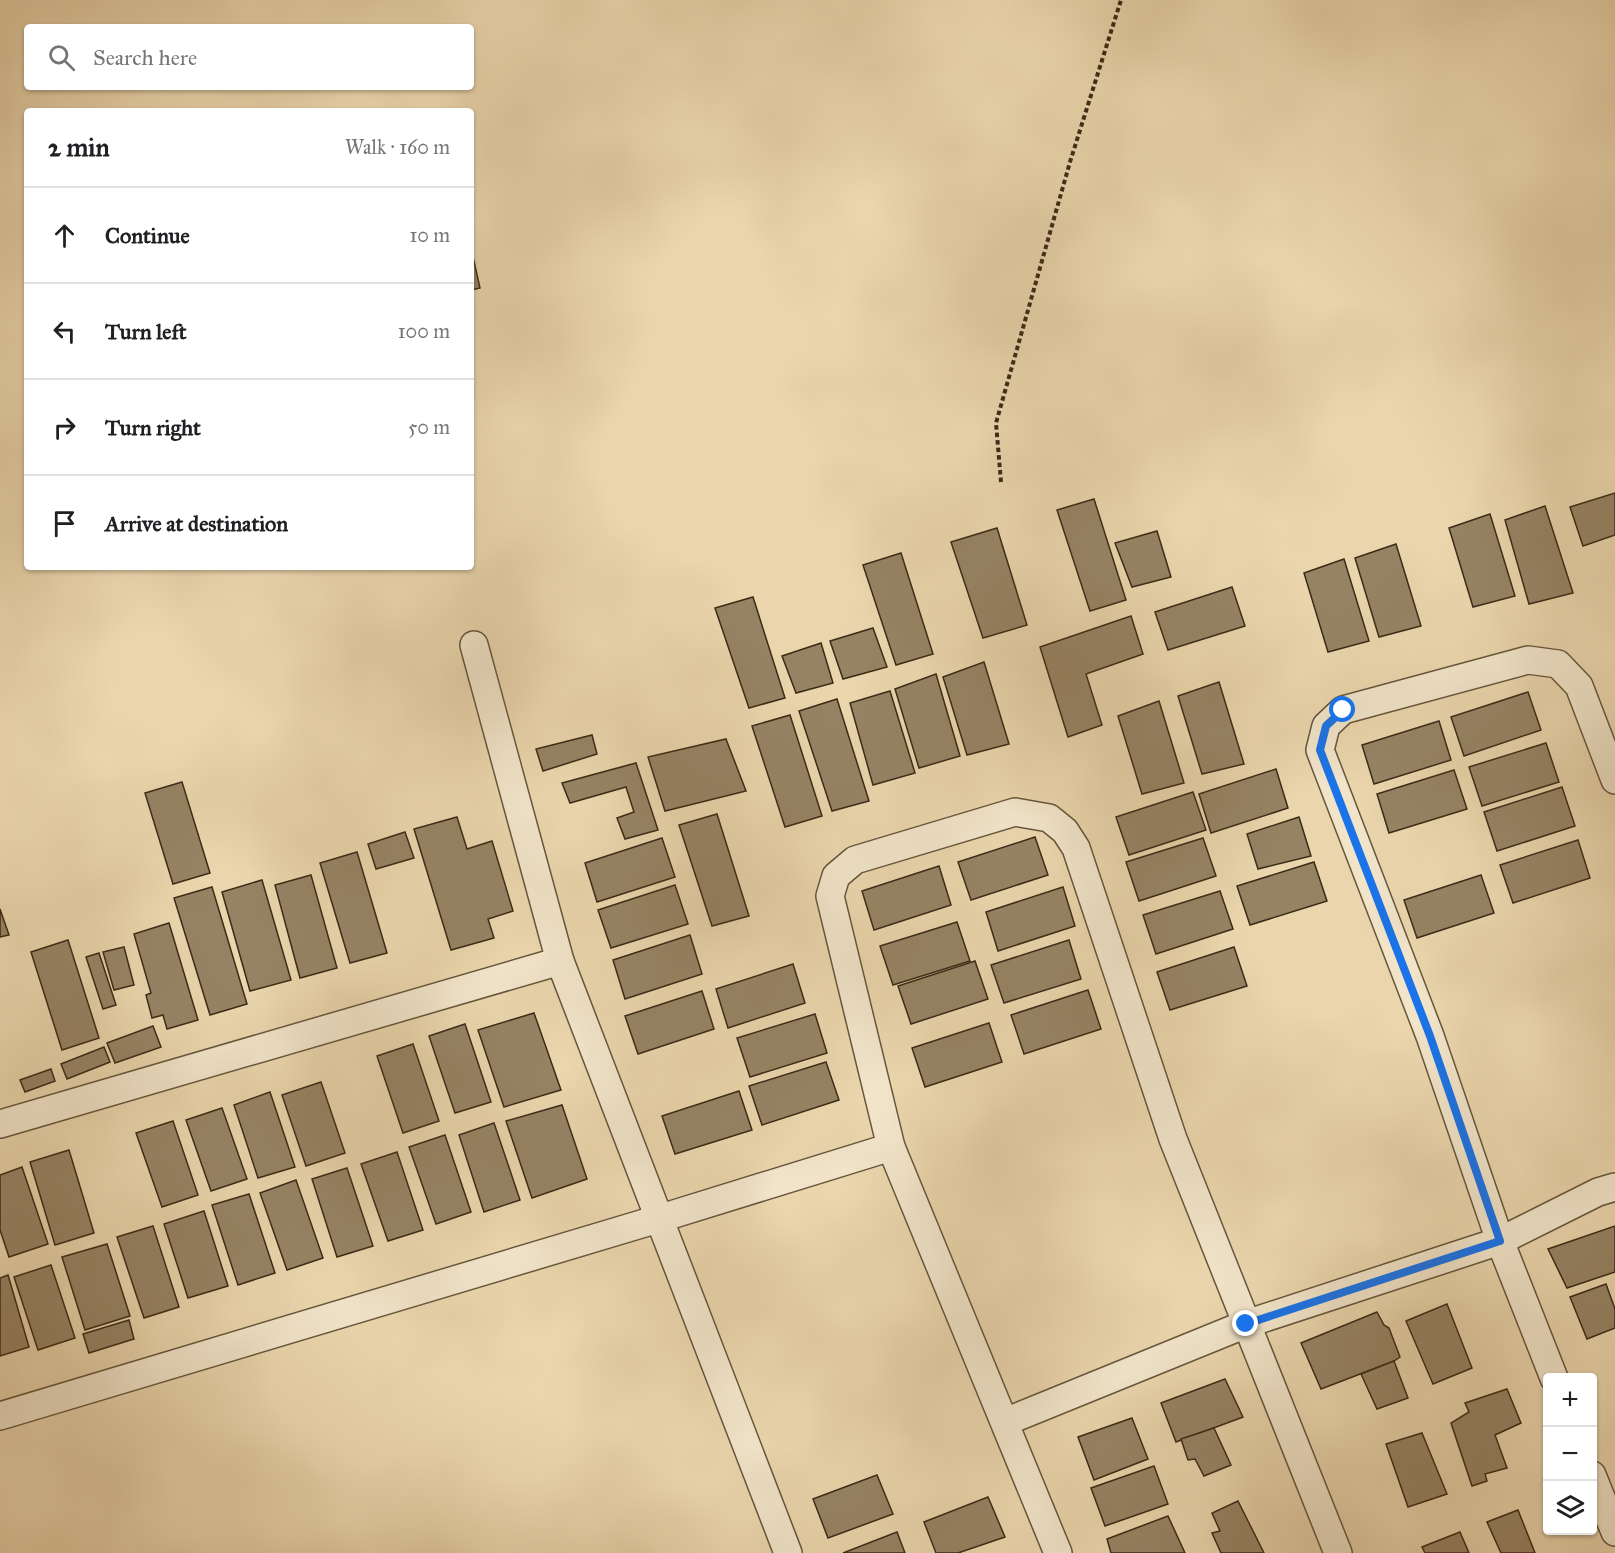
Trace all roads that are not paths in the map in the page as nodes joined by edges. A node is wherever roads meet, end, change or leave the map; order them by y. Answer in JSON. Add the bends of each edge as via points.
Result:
{"nodes":[{"id":1,"x":474,"y":645,"type":"dead end"},
{"id":2,"x":1615,"y":780,"type":"edge"},
{"id":3,"x":560,"y":961,"type":"junction"},
{"id":4,"x":0,"y":1124,"type":"edge"},
{"id":5,"x":891,"y":1147,"type":"junction"},
{"id":6,"x":1615,"y":1187,"type":"edge"},
{"id":7,"x":658,"y":1219,"type":"junction"},
{"id":8,"x":1500,"y":1241,"type":"junction"},
{"id":9,"x":1246,"y":1324,"type":"junction"},
{"id":10,"x":1552,"y":1373,"type":"edge"},
{"id":11,"x":0,"y":1416,"type":"edge"},
{"id":12,"x":1005,"y":1422,"type":"junction"},
{"id":13,"x":1595,"y":1481,"type":"edge"},
{"id":14,"x":1615,"y":1532,"type":"edge"},
{"id":15,"x":788,"y":1553,"type":"edge"},
{"id":16,"x":1058,"y":1553,"type":"edge"},
{"id":17,"x":1338,"y":1553,"type":"edge"}],
"edges":[{"from":1,"to":3,"type":"street"},
{"from":2,"to":8,"type":"street","via":[[1579,686],[1558,664],[1528,660],[1343,710],[1326,726],[1320,750],[1430,1036]]},
{"from":3,"to":4,"type":"street"},
{"from":3,"to":7,"type":"street"},
{"from":5,"to":7,"type":"street"},
{"from":5,"to":9,"type":"street","via":[[830,896],[836,876],[855,860],[1015,812],[1049,818],[1065,831],[1076,848],[1173,1139]]},
{"from":5,"to":12,"type":"street"},
{"from":6,"to":8,"type":"street"},
{"from":7,"to":11,"type":"street"},
{"from":7,"to":15,"type":"street"},
{"from":8,"to":9,"type":"street"},
{"from":8,"to":10,"type":"street"},
{"from":9,"to":12,"type":"street"},
{"from":9,"to":17,"type":"street"},
{"from":12,"to":16,"type":"street"},
{"from":13,"to":14,"type":"street"}]}
